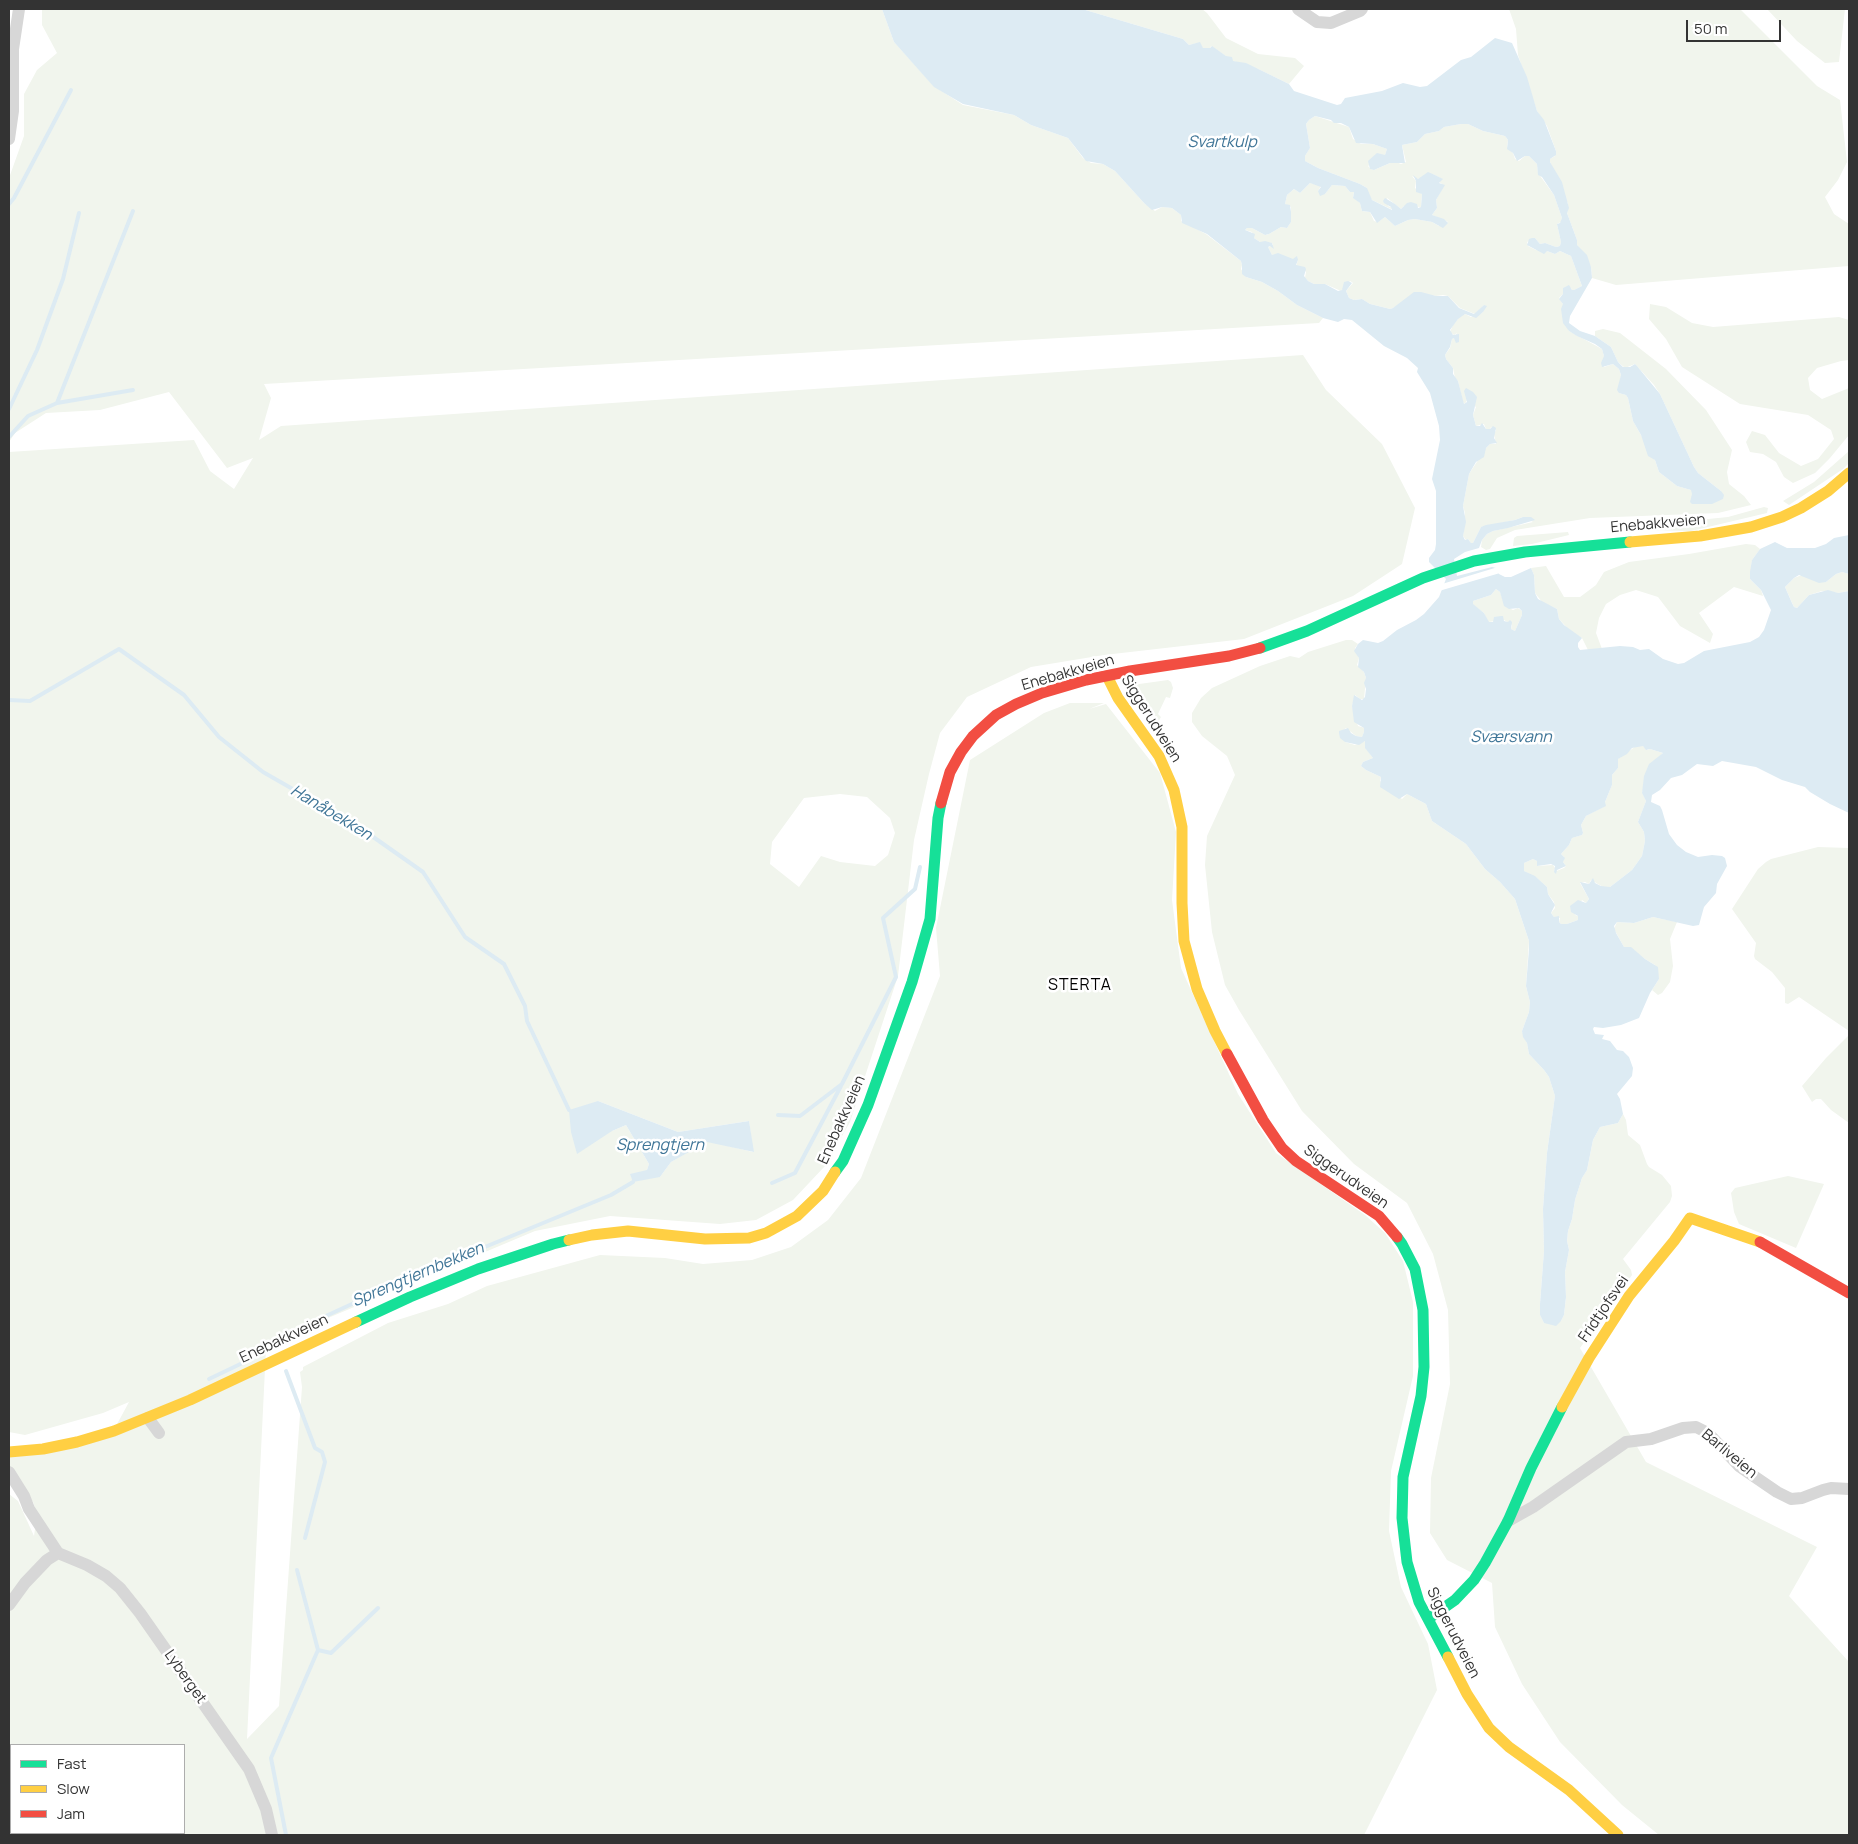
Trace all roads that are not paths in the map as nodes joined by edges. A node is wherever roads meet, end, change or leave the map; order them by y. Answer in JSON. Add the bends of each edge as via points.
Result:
{"nodes":[{"id":1,"x":19,"y":9,"type":"edge"},
{"id":2,"x":1298,"y":9,"type":"edge"},
{"id":3,"x":1362,"y":9,"type":"edge"},
{"id":4,"x":9,"y":139,"type":"edge"},
{"id":5,"x":1849,"y":473,"type":"edge"},
{"id":6,"x":1107,"y":676,"type":"junction"},
{"id":7,"x":1849,"y":1293,"type":"edge"},
{"id":8,"x":148,"y":1418,"type":"junction"},
{"id":9,"x":159,"y":1433,"type":"dead end"},
{"id":10,"x":9,"y":1452,"type":"edge"},
{"id":11,"x":9,"y":1472,"type":"edge"},
{"id":12,"x":1849,"y":1489,"type":"edge"},
{"id":13,"x":1508,"y":1521,"type":"junction"},
{"id":14,"x":58,"y":1553,"type":"junction"},
{"id":15,"x":9,"y":1605,"type":"edge"},
{"id":16,"x":1428,"y":1619,"type":"junction"},
{"id":17,"x":272,"y":1835,"type":"edge"},
{"id":18,"x":1618,"y":1835,"type":"edge"}],
"edges":[{"from":1,"to":4,"type":"street","via":[[13,48],[13,111]]},
{"from":2,"to":3,"type":"street","via":[[1317,22],[1331,23]]},
{"from":5,"to":6,"type":"main road","name":"Enebakkveien","via":[[1801,508],[1751,527],[1700,536],[1525,552],[1474,561],[1263,647],[1229,656]]},
{"from":6,"to":8,"type":"main road","name":"Enebakkveien","via":[[1042,693],[996,715],[978,731],[954,764],[939,809],[930,920],[912,982],[865,1111],[843,1161],[823,1191],[797,1216],[749,1238],[705,1238],[628,1231],[592,1234],[529,1251],[410,1297]]},
{"from":6,"to":16,"type":"main road","name":"Siggerudveien","via":[[1118,698],[1159,756],[1174,790],[1182,827],[1184,941],[1197,989],[1215,1031],[1282,1148],[1296,1162],[1379,1216],[1402,1244],[1415,1269],[1422,1297],[1424,1368],[1403,1477],[1402,1518],[1410,1576]]},
{"from":7,"to":13,"type":"main road","name":"Fridtjofsvei","via":[[1759,1241],[1690,1218],[1629,1296],[1589,1358],[1546,1438]]},
{"from":8,"to":9,"type":"street"},
{"from":8,"to":10,"type":"main road","name":"Enebakkveien","via":[[77,1442]]},
{"from":11,"to":14,"type":"street"},
{"from":12,"to":13,"type":"street","name":"Barliveien","via":[[1831,1488],[1790,1499],[1739,1466],[1708,1433],[1696,1427],[1683,1428],[1626,1442],[1541,1502]]},
{"from":13,"to":16,"type":"main road","name":"Fridtjofsvei","via":[[1474,1580],[1455,1600]]},
{"from":14,"to":15,"type":"street","via":[[25,1583]]},
{"from":14,"to":17,"type":"street","name":"Lyberget","via":[[106,1576],[131,1601],[241,1755],[261,1795]]},
{"from":16,"to":18,"type":"main road","name":"Siggerudveien","via":[[1467,1694],[1489,1728],[1509,1747],[1569,1790]]}]}
